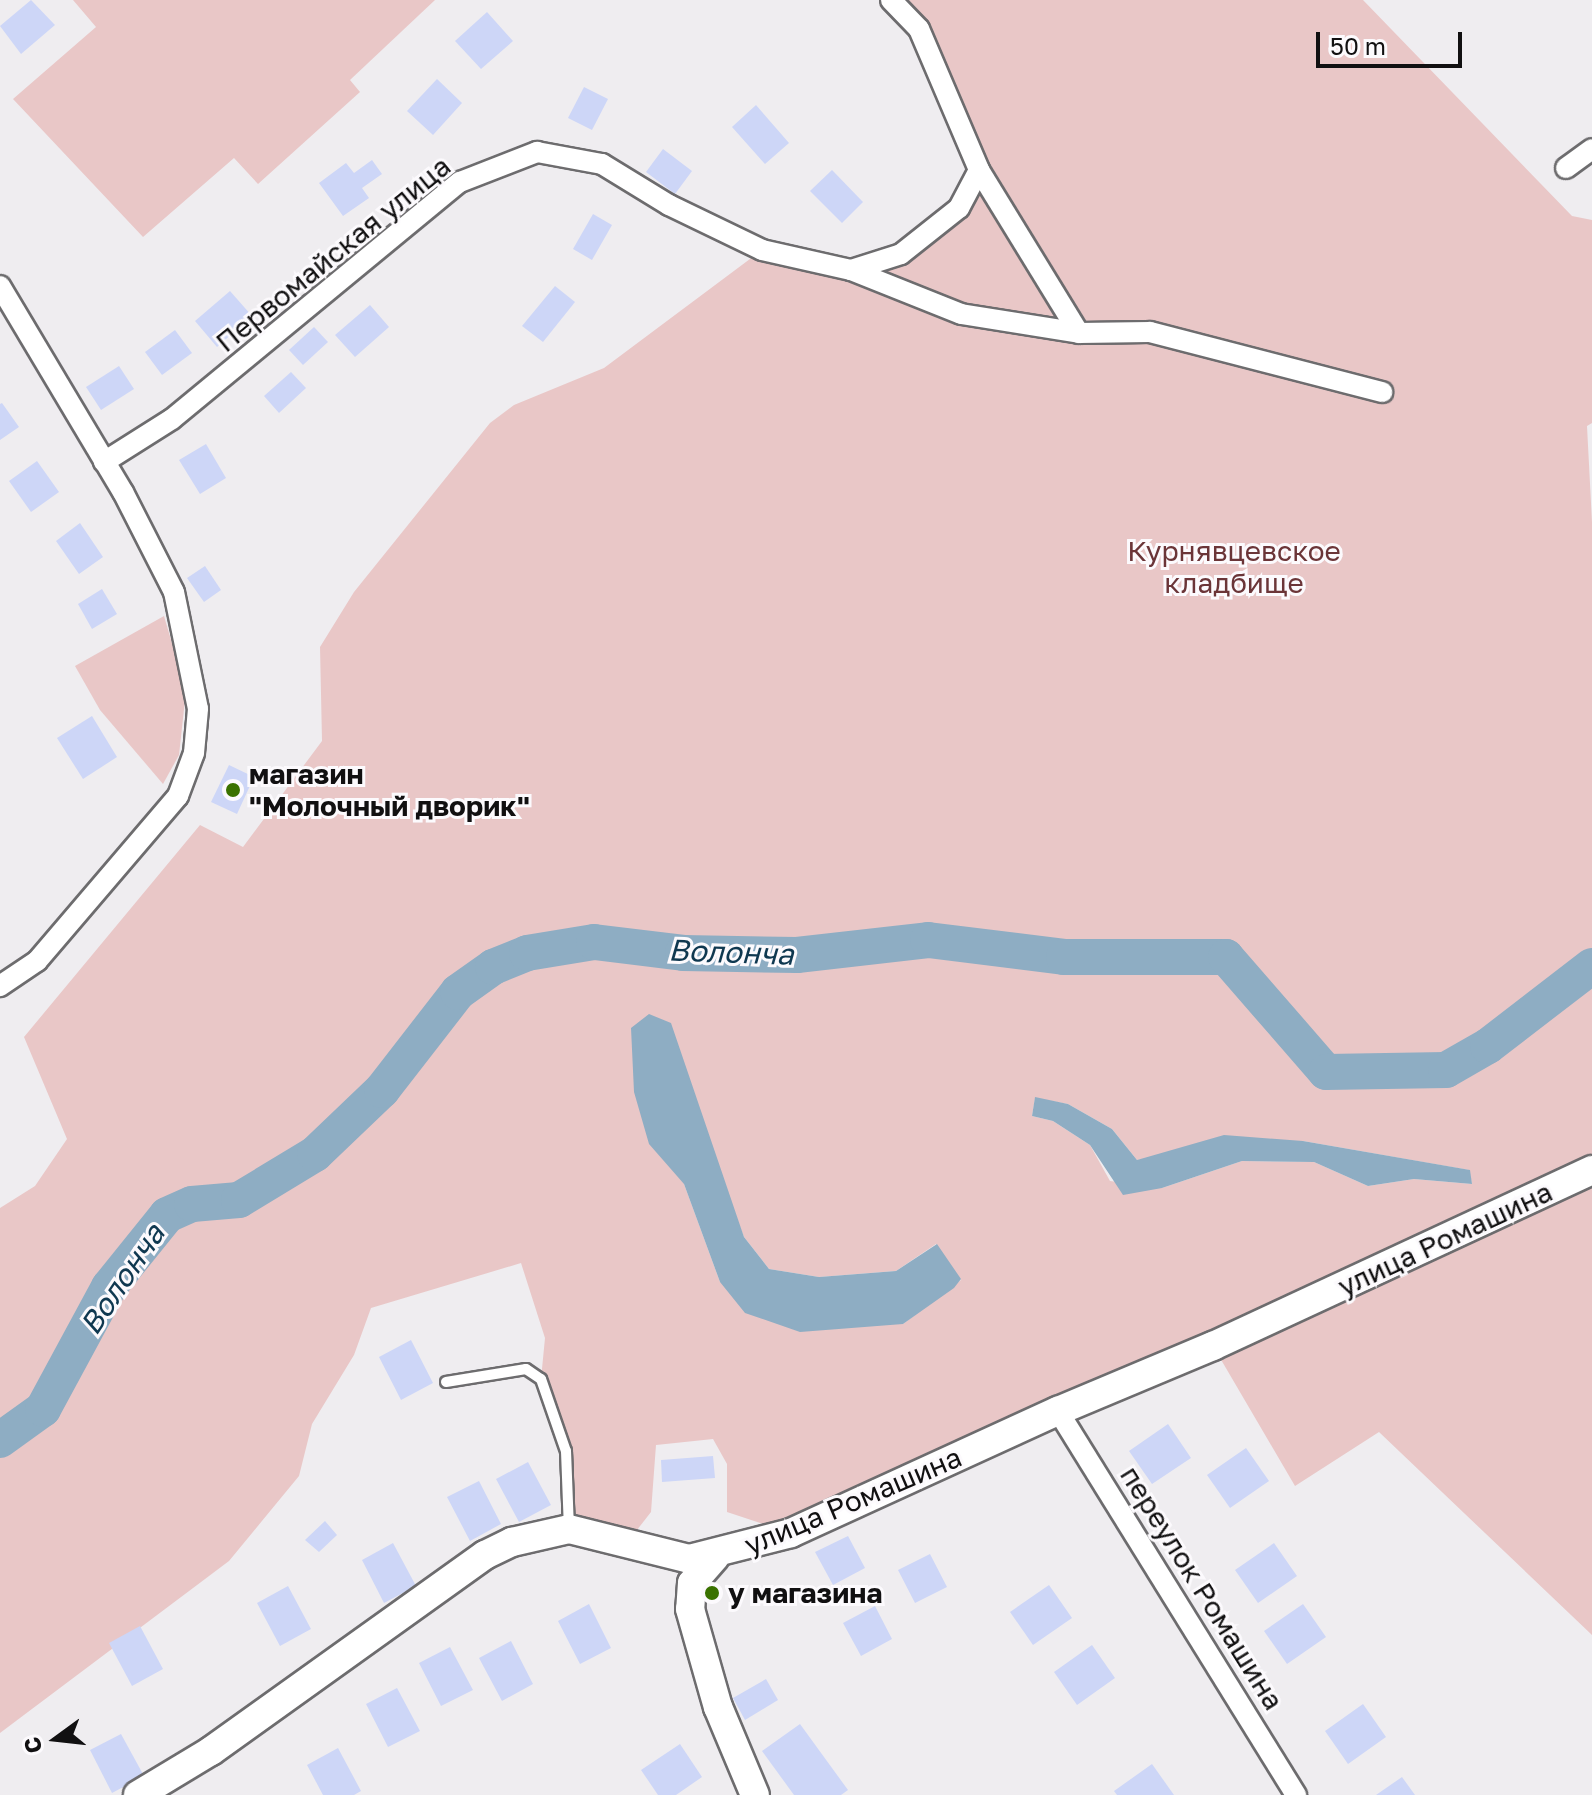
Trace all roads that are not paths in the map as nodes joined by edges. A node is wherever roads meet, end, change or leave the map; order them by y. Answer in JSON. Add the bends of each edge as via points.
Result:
{"nodes":[{"id":1,"x":891,"y":0,"type":"edge"},
{"id":2,"x":1592,"y":149,"type":"edge"},
{"id":3,"x":1566,"y":168,"type":"dead end"},
{"id":4,"x":979,"y":170,"type":"junction"},
{"id":5,"x":851,"y":270,"type":"junction"},
{"id":6,"x":0,"y":286,"type":"edge"},
{"id":7,"x":1079,"y":333,"type":"junction"},
{"id":8,"x":1382,"y":392,"type":"dead end"},
{"id":9,"x":104,"y":462,"type":"junction"},
{"id":10,"x":0,"y":986,"type":"edge"},
{"id":11,"x":1592,"y":1170,"type":"edge"},
{"id":12,"x":446,"y":1382,"type":"dead end"},
{"id":13,"x":1058,"y":1411,"type":"junction"},
{"id":14,"x":569,"y":1529,"type":"junction"},
{"id":15,"x":626,"y":1544,"type":"junction"},
{"id":16,"x":715,"y":1557,"type":"junction"},
{"id":17,"x":694,"y":1626,"type":"junction"},
{"id":18,"x":138,"y":1795,"type":"edge"},
{"id":19,"x":755,"y":1795,"type":"edge"},
{"id":20,"x":1296,"y":1795,"type":"edge"}],
"edges":[{"from":1,"to":4,"type":"street","via":[[919,29]]},
{"from":2,"to":3,"type":"street"},
{"from":4,"to":5,"type":"street","via":[[959,208],[901,254]]},
{"from":4,"to":7,"type":"street"},
{"from":5,"to":7,"type":"street","name":"Первомайская улица","via":[[961,314]]},
{"from":5,"to":9,"type":"street","name":"Первомайская улица","via":[[762,250],[669,205],[602,164],[537,152],[460,182],[172,419]]},
{"from":6,"to":9,"type":"street"},
{"from":7,"to":8,"type":"street","name":"Первомайская улица","via":[[1150,332]]},
{"from":9,"to":10,"type":"street","via":[[174,592],[198,709],[194,753],[178,796],[37,961]]},
{"from":11,"to":13,"type":"street","name":"улица Ромашина","via":[[1213,1346]]},
{"from":12,"to":14,"type":"lane","via":[[526,1369],[541,1379],[566,1451]]},
{"from":13,"to":16,"type":"street","name":"улица Ромашина","via":[[791,1533]]},
{"from":13,"to":20,"type":"street","name":"переулок Ромашина"},
{"from":14,"to":15,"type":"street","name":"улица Ромашина"},
{"from":14,"to":18,"type":"street","name":"улица Ромашина","via":[[537,1533],[485,1555],[211,1751]]},
{"from":15,"to":16,"type":"street","name":"улица Ромашина","via":[[689,1559]]},
{"from":15,"to":17,"type":"street","via":[[672,1578]]},
{"from":16,"to":17,"type":"street","via":[[692,1583]]},
{"from":17,"to":19,"type":"street","via":[[718,1707]]}]}
